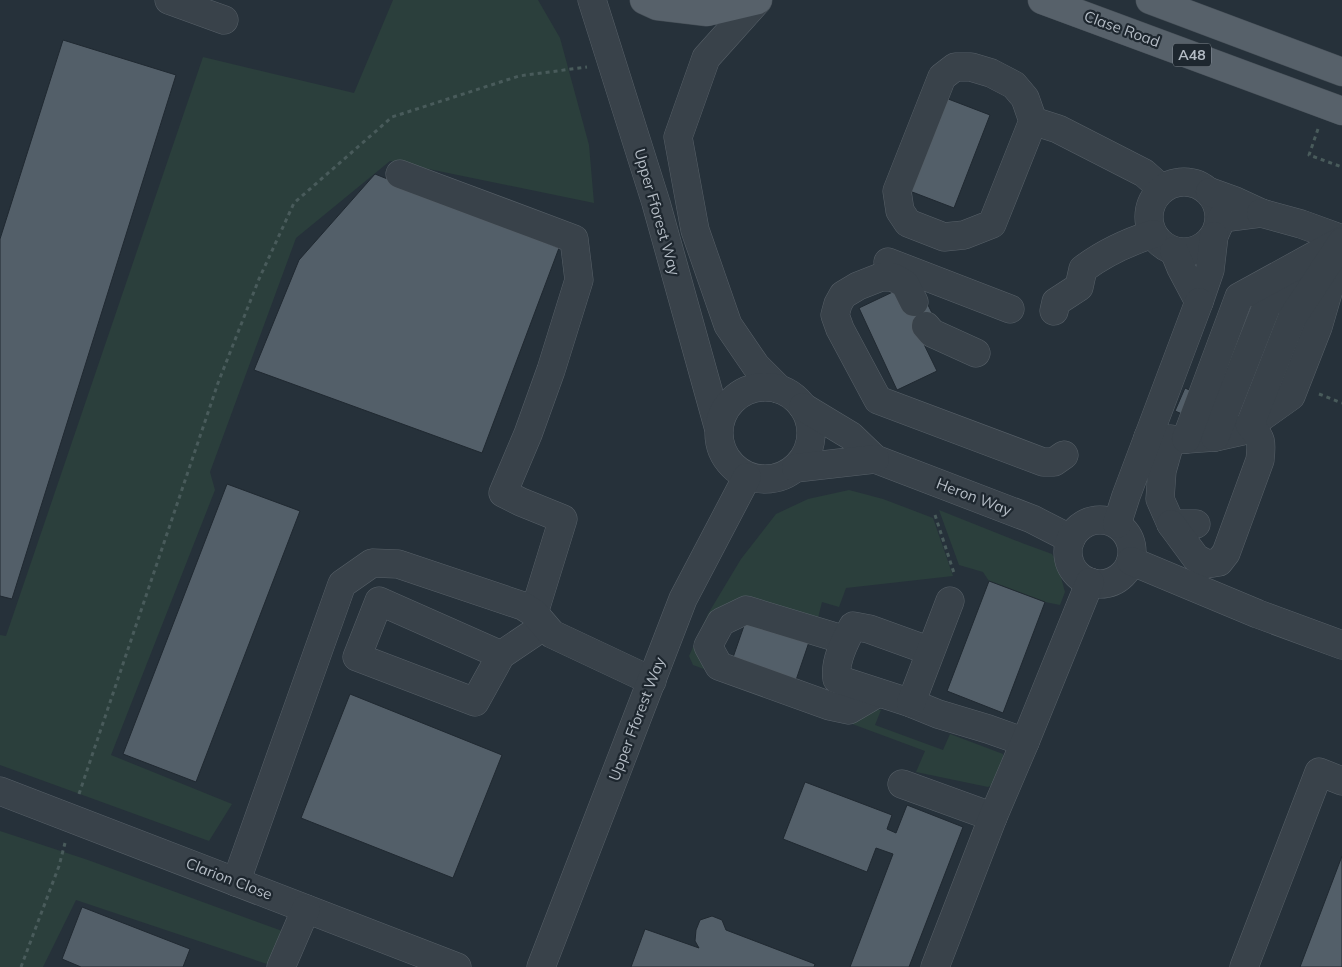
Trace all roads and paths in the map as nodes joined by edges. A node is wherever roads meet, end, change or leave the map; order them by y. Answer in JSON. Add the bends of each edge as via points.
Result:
{"nodes":[{"id":1,"x":169,"y":0,"type":"edge"},
{"id":2,"x":592,"y":0,"type":"edge"},
{"id":3,"x":644,"y":0,"type":"edge"},
{"id":4,"x":757,"y":0,"type":"edge"},
{"id":5,"x":1042,"y":0,"type":"edge"},
{"id":6,"x":1150,"y":0,"type":"edge"},
{"id":7,"x":224,"y":20,"type":"dead end"},
{"id":8,"x":612,"y":64,"type":"junction"},
{"id":9,"x":1342,"y":72,"type":"edge"},
{"id":10,"x":1342,"y":111,"type":"edge"},
{"id":11,"x":1033,"y":122,"type":"junction"},
{"id":12,"x":1309,"y":154,"type":"dead end"},
{"id":13,"x":1342,"y":167,"type":"edge"},
{"id":14,"x":400,"y":174,"type":"dead end"},
{"id":15,"x":1162,"y":189,"type":"junction"},
{"id":16,"x":1210,"y":192,"type":"junction"},
{"id":17,"x":1261,"y":213,"type":"junction"},
{"id":18,"x":1216,"y":231,"type":"junction"},
{"id":19,"x":1153,"y":234,"type":"junction"},
{"id":20,"x":1342,"y":241,"type":"edge"},
{"id":21,"x":1174,"y":251,"type":"junction"},
{"id":22,"x":885,"y":261,"type":"dead end"},
{"id":23,"x":1199,"y":302,"type":"junction"},
{"id":24,"x":1010,"y":309,"type":"dead end"},
{"id":25,"x":1054,"y":311,"type":"dead end"},
{"id":26,"x":976,"y":353,"type":"dead end"},
{"id":27,"x":779,"y":389,"type":"junction"},
{"id":28,"x":803,"y":407,"type":"junction"},
{"id":29,"x":1250,"y":425,"type":"junction"},
{"id":30,"x":718,"y":426,"type":"junction"},
{"id":31,"x":1189,"y":440,"type":"junction"},
{"id":32,"x":1064,"y":455,"type":"dead end"},
{"id":33,"x":875,"y":459,"type":"junction"},
{"id":34,"x":796,"y":468,"type":"junction"},
{"id":35,"x":747,"y":477,"type":"junction"},
{"id":36,"x":935,"y":515,"type":"dead end"},
{"id":37,"x":1117,"y":524,"type":"junction"},
{"id":38,"x":1071,"y":539,"type":"junction"},
{"id":39,"x":1131,"y":561,"type":"junction"},
{"id":40,"x":954,"y":573,"type":"dead end"},
{"id":41,"x":1090,"y":582,"type":"junction"},
{"id":42,"x":950,"y":601,"type":"dead end"},
{"id":43,"x":539,"y":619,"type":"junction"},
{"id":44,"x":845,"y":640,"type":"junction"},
{"id":45,"x":1342,"y":645,"type":"edge"},
{"id":46,"x":930,"y":651,"type":"junction"},
{"id":47,"x":501,"y":655,"type":"junction"},
{"id":48,"x":652,"y":682,"type":"junction"},
{"id":49,"x":878,"y":693,"type":"junction"},
{"id":50,"x":910,"y":704,"type":"junction"},
{"id":51,"x":1024,"y":742,"type":"junction"},
{"id":52,"x":1342,"y":781,"type":"edge"},
{"id":53,"x":902,"y":784,"type":"dead end"},
{"id":54,"x":0,"y":791,"type":"edge"},
{"id":55,"x":993,"y":817,"type":"junction"},
{"id":56,"x":71,"y":818,"type":"junction"},
{"id":57,"x":236,"y":882,"type":"junction"},
{"id":58,"x":306,"y":909,"type":"junction"},
{"id":59,"x":21,"y":967,"type":"edge"},
{"id":60,"x":281,"y":967,"type":"edge"},
{"id":61,"x":457,"y":967,"type":"edge"},
{"id":62,"x":541,"y":967,"type":"edge"},
{"id":63,"x":935,"y":967,"type":"edge"},
{"id":64,"x":1244,"y":967,"type":"edge"}],
"edges":[{"from":1,"to":7,"type":"street"},
{"from":2,"to":8,"type":"street","name":"Upper Fforest Way"},
{"from":3,"to":4,"type":"main road","via":[[657,6],[707,12]]},
{"from":4,"to":27,"type":"street","via":[[706,58],[678,137],[695,230],[728,325],[756,366]]},
{"from":5,"to":10,"type":"main road","name":"Clase Road","number":"A48"},
{"from":6,"to":9,"type":"main road","number":"A48"},
{"from":8,"to":30,"type":"street","name":"Upper Fforest Way","via":[[656,203]]},
{"from":8,"to":56,"type":"path","via":[[519,76],[392,117],[294,203],[259,279],[218,383]]},
{"from":11,"to":11,"type":"street","via":[[992,224],[964,235],[944,237],[908,222],[900,211],[897,191],[942,77],[955,67],[972,67],[990,73],[1014,85],[1026,98]]},
{"from":11,"to":15,"type":"street","via":[[1058,129],[1144,173]]},
{"from":12,"to":13,"type":"path"},
{"from":14,"to":43,"type":"street","via":[[574,239],[579,280],[551,370],[503,493],[563,519]]},
{"from":15,"to":16,"type":"street","via":[[1181,181],[1192,182]]},
{"from":15,"to":19,"type":"street","via":[[1150,205],[1148,215]]},
{"from":16,"to":17,"type":"street"},
{"from":16,"to":18,"type":"street","via":[[1219,214]]},
{"from":17,"to":18,"type":"street","via":[[1222,218]]},
{"from":17,"to":20,"type":"street","via":[[1301,224]]},
{"from":18,"to":21,"type":"street","via":[[1206,244],[1196,250]]},
{"from":18,"to":23,"type":"street","via":[[1210,270]]},
{"from":19,"to":21,"type":"street","via":[[1158,242]]},
{"from":19,"to":25,"type":"street","via":[[1131,241],[1083,269],[1079,287],[1056,302]]},
{"from":20,"to":29,"type":"street","via":[[1318,327],[1291,396]]},
{"from":20,"to":31,"type":"street","via":[[1267,305]]},
{"from":21,"to":23,"type":"street"},
{"from":22,"to":24,"type":"street"},
{"from":23,"to":31,"type":"street"},
{"from":26,"to":32,"type":"street","via":[[932,333],[905,284],[894,277],[881,277],[858,286],[844,295],[838,304],[835,315],[840,329],[878,400],[1043,462],[1054,462]]},
{"from":27,"to":28,"type":"street"},
{"from":27,"to":30,"type":"street","via":[[763,387],[748,390],[734,398]]},
{"from":28,"to":33,"type":"street","name":"Heron Way","via":[[851,436]]},
{"from":28,"to":34,"type":"street","via":[[809,418],[810,445]]},
{"from":29,"to":31,"type":"street","via":[[1242,431]]},
{"from":29,"to":31,"type":"street","via":[[1260,436],[1260,460],[1226,553],[1219,562],[1207,564],[1196,558],[1183,524],[1160,499],[1162,471]]},
{"from":30,"to":35,"type":"street","via":[[724,456]]},
{"from":31,"to":37,"type":"street","via":[[1126,496]]},
{"from":33,"to":34,"type":"street","name":"Heron Way"},
{"from":33,"to":38,"type":"street","name":"Heron Way","via":[[1032,519]]},
{"from":34,"to":35,"type":"street","via":[[773,479]]},
{"from":35,"to":48,"type":"street","name":"Upper Fforest Way","via":[[683,599]]},
{"from":36,"to":40,"type":"path"},
{"from":37,"to":38,"type":"street","via":[[1107,520],[1085,523]]},
{"from":37,"to":39,"type":"street","via":[[1130,540]]},
{"from":38,"to":41,"type":"street","via":[[1069,560],[1080,577]]},
{"from":39,"to":41,"type":"street","via":[[1119,578],[1100,584]]},
{"from":39,"to":45,"type":"street"},
{"from":41,"to":51,"type":"street"},
{"from":42,"to":46,"type":"street"},
{"from":43,"to":47,"type":"street"},
{"from":43,"to":48,"type":"street","via":[[552,634]]},
{"from":43,"to":57,"type":"street","via":[[523,606],[398,564],[372,563],[342,584]]},
{"from":44,"to":46,"type":"street","via":[[853,626]]},
{"from":44,"to":49,"type":"street","via":[[836,671],[837,679]]},
{"from":44,"to":49,"type":"street","via":[[746,610],[721,622],[708,646],[718,666],[830,706],[849,710]]},
{"from":46,"to":50,"type":"street"},
{"from":47,"to":47,"type":"street","via":[[475,702],[357,657],[379,601]]},
{"from":48,"to":62,"type":"street","name":"Upper Fforest Way"},
{"from":49,"to":50,"type":"street"},
{"from":50,"to":51,"type":"street"},
{"from":51,"to":55,"type":"street"},
{"from":52,"to":64,"type":"street","via":[[1318,772]]},
{"from":53,"to":55,"type":"street"},
{"from":54,"to":56,"type":"street","name":"Clarion Close"},
{"from":55,"to":63,"type":"street"},
{"from":56,"to":57,"type":"street","name":"Clarion Close"},
{"from":56,"to":59,"type":"path","via":[[59,866]]},
{"from":57,"to":58,"type":"street","name":"Clarion Close"},
{"from":58,"to":60,"type":"street"},
{"from":58,"to":61,"type":"street","name":"Clarion Close"}]}
